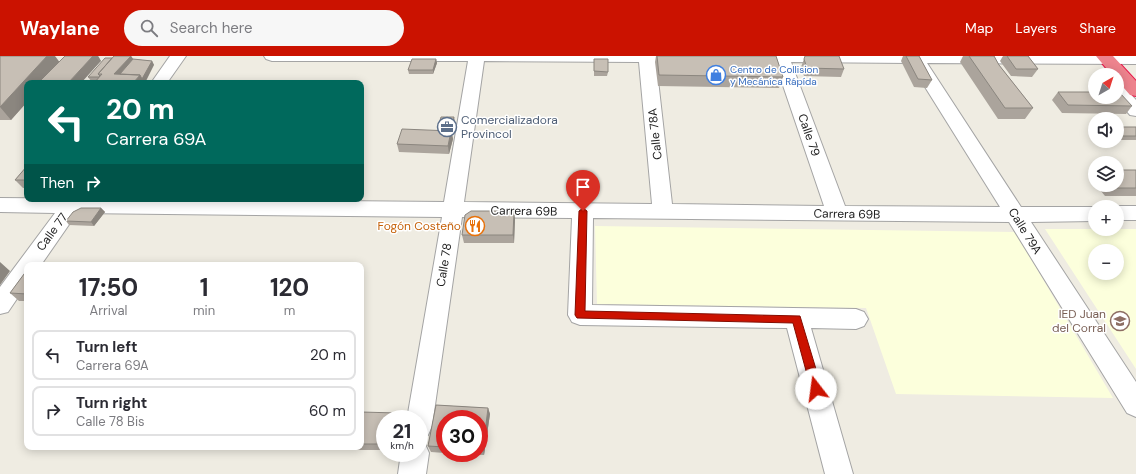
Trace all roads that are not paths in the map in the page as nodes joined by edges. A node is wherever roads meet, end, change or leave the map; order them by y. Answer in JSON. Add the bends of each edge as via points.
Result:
{"nodes":[{"id":1,"x":178,"y":56,"type":"edge"},
{"id":2,"x":272,"y":56,"type":"edge"},
{"id":3,"x":477,"y":56,"type":"edge"},
{"id":4,"x":781,"y":56,"type":"edge"},
{"id":5,"x":647,"y":57,"type":"junction"},
{"id":6,"x":702,"y":57,"type":"edge"},
{"id":7,"x":734,"y":57,"type":"edge"},
{"id":8,"x":915,"y":57,"type":"edge"},
{"id":9,"x":1096,"y":57,"type":"edge"},
{"id":10,"x":1135,"y":58,"type":"edge"},
{"id":11,"x":1101,"y":68,"type":"edge"},
{"id":12,"x":160,"y":80,"type":"edge"},
{"id":13,"x":1136,"y":91,"type":"edge"},
{"id":14,"x":1124,"y":98,"type":"edge"},
{"id":15,"x":1136,"y":111,"type":"edge"},
{"id":16,"x":74,"y":203,"type":"edge"},
{"id":17,"x":0,"y":205,"type":"edge"},
{"id":18,"x":453,"y":210,"type":"junction"},
{"id":19,"x":583,"y":211,"type":"junction"},
{"id":20,"x":664,"y":212,"type":"junction"},
{"id":21,"x":1124,"y":213,"type":"edge"},
{"id":22,"x":1136,"y":213,"type":"edge"},
{"id":23,"x":837,"y":214,"type":"junction"},
{"id":24,"x":1088,"y":214,"type":"edge"},
{"id":25,"x":1015,"y":215,"type":"junction"},
{"id":26,"x":31,"y":262,"type":"edge"},
{"id":27,"x":24,"y":272,"type":"edge"},
{"id":28,"x":0,"y":305,"type":"edge"},
{"id":29,"x":797,"y":319,"type":"junction"},
{"id":30,"x":856,"y":320,"type":"dead end"},
{"id":31,"x":1136,"y":404,"type":"edge"},
{"id":32,"x":422,"y":410,"type":"edge"},
{"id":33,"x":414,"y":462,"type":"edge"},
{"id":34,"x":412,"y":474,"type":"edge"},
{"id":35,"x":839,"y":474,"type":"edge"}],
"edges":[{"from":1,"to":12,"type":"street"},
{"from":2,"to":3,"type":"street"},
{"from":3,"to":5,"type":"street"},
{"from":3,"to":18,"type":"street","name":"Calle 78"},
{"from":4,"to":7,"type":"street"},
{"from":4,"to":8,"type":"street"},
{"from":4,"to":23,"type":"street","name":"Calle 79"},
{"from":5,"to":6,"type":"street"},
{"from":5,"to":20,"type":"street","name":"Calle 78A"},
{"from":8,"to":9,"type":"street"},
{"from":8,"to":25,"type":"street","name":"Calle 79A"},
{"from":9,"to":10,"type":"street"},
{"from":9,"to":11,"type":"street"},
{"from":9,"to":13,"type":"highway"},
{"from":14,"to":15,"type":"street"},
{"from":16,"to":17,"type":"street","name":"Carrera 69B"},
{"from":16,"to":18,"type":"street","name":"Carrera 69B"},
{"from":16,"to":26,"type":"street","name":"Calle 77"},
{"from":18,"to":19,"type":"street","name":"Carrera 69B"},
{"from":18,"to":32,"type":"street","name":"Calle 78"},
{"from":19,"to":20,"type":"street","name":"Carrera 69B"},
{"from":19,"to":29,"type":"street","via":[[580,315]]},
{"from":20,"to":23,"type":"street","name":"Carrera 69B"},
{"from":21,"to":22,"type":"street"},
{"from":23,"to":25,"type":"street","name":"Carrera 69B"},
{"from":24,"to":25,"type":"street","name":"Carrera 69B"},
{"from":25,"to":31,"type":"street","name":"Calle 79A"},
{"from":27,"to":28,"type":"street"},
{"from":29,"to":30,"type":"street"},
{"from":29,"to":35,"type":"street"},
{"from":33,"to":34,"type":"street"}]}
